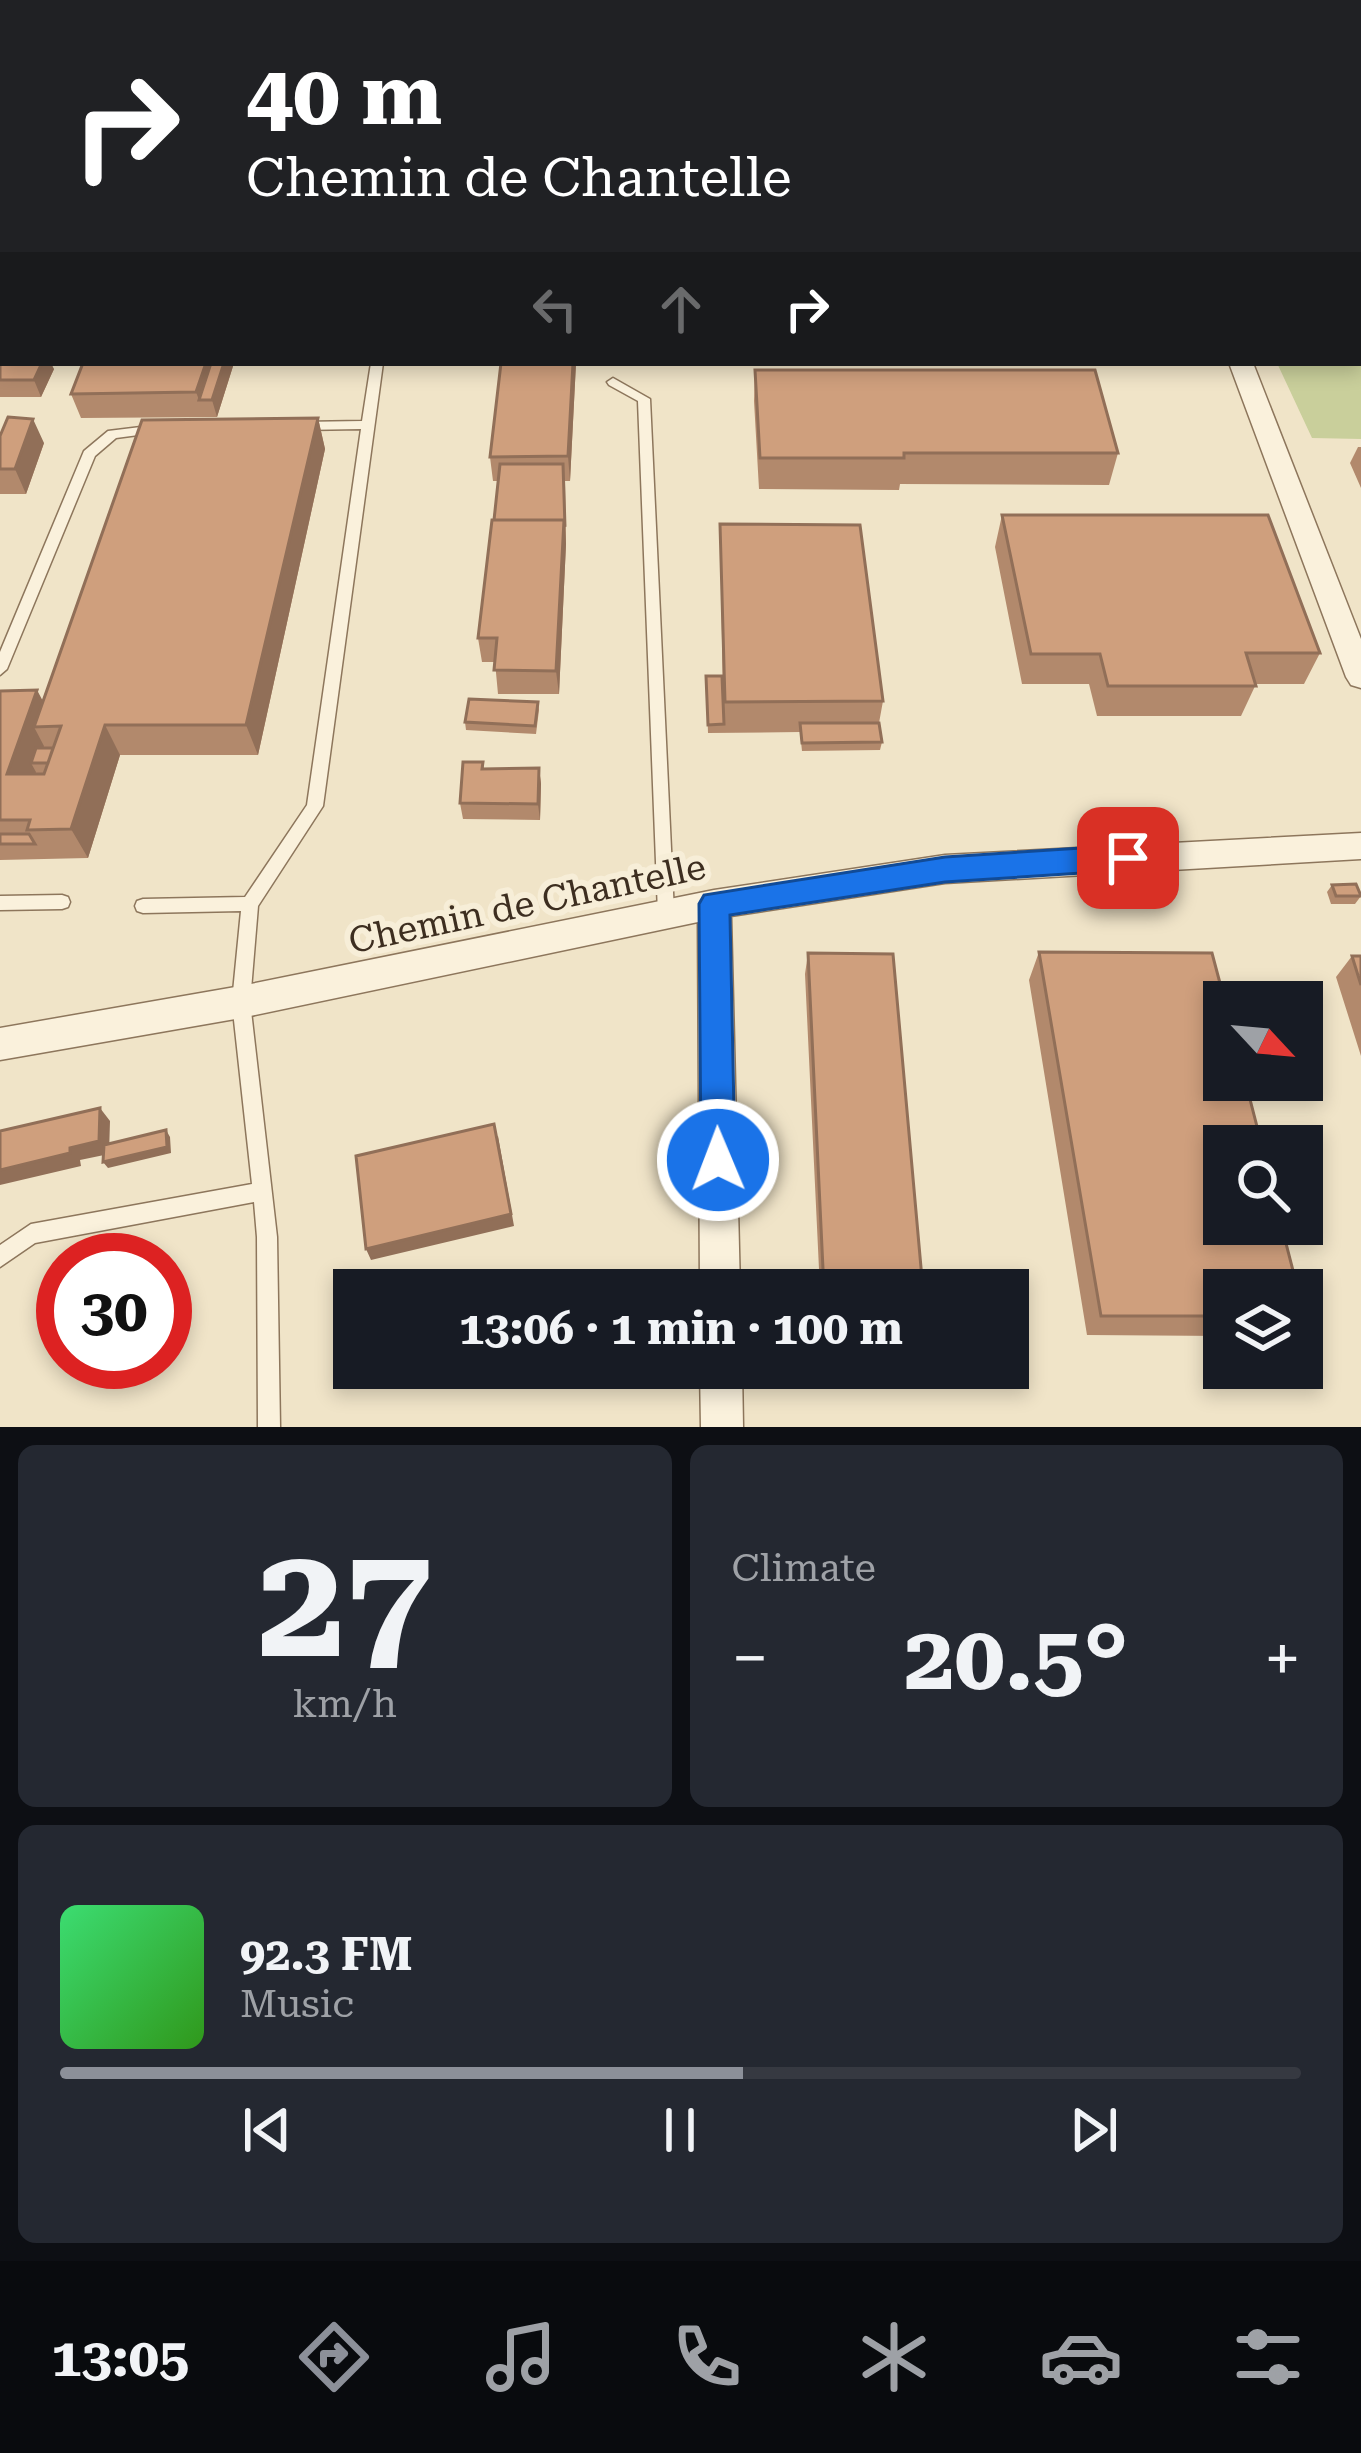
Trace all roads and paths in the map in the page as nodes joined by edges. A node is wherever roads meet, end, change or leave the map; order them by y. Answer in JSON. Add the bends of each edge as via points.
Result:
{"nodes":[{"id":1,"x":377,"y":366,"type":"edge"},
{"id":2,"x":1242,"y":366,"type":"edge"},
{"id":3,"x":613,"y":382,"type":"dead end"},
{"id":4,"x":368,"y":424,"type":"junction"},
{"id":5,"x":274,"y":427,"type":"edge"},
{"id":6,"x":181,"y":429,"type":"edge"},
{"id":7,"x":0,"y":669,"type":"edge"},
{"id":8,"x":1361,"y":677,"type":"edge"},
{"id":9,"x":1361,"y":846,"type":"edge"},
{"id":10,"x":62,"y":902,"type":"dead end"},
{"id":11,"x":0,"y":903,"type":"edge"},
{"id":12,"x":250,"y":904,"type":"junction"},
{"id":13,"x":714,"y":904,"type":"junction"},
{"id":14,"x":143,"y":906,"type":"dead end"},
{"id":15,"x":665,"y":914,"type":"junction"},
{"id":16,"x":242,"y":1002,"type":"junction"},
{"id":17,"x":0,"y":1045,"type":"edge"},
{"id":18,"x":259,"y":1192,"type":"junction"},
{"id":19,"x":0,"y":1257,"type":"edge"},
{"id":20,"x":720,"y":1269,"type":"edge"},
{"id":21,"x":721,"y":1389,"type":"edge"},
{"id":22,"x":269,"y":1427,"type":"edge"},
{"id":23,"x":722,"y":1427,"type":"edge"}],
"edges":[{"from":1,"to":4,"type":"lane"},
{"from":2,"to":8,"type":"street"},
{"from":3,"to":15,"type":"lane","via":[[644,399]]},
{"from":4,"to":5,"type":"lane"},
{"from":4,"to":12,"type":"lane","via":[[315,806]]},
{"from":6,"to":7,"type":"lane","via":[[112,434],[89,454]]},
{"from":9,"to":13,"type":"street","name":"Chemin de Chantelle","via":[[945,869]]},
{"from":10,"to":11,"type":"lane"},
{"from":12,"to":14,"type":"lane"},
{"from":12,"to":16,"type":"lane"},
{"from":13,"to":15,"type":"street","name":"Chemin de Chantelle"},
{"from":13,"to":20,"type":"street"},
{"from":15,"to":16,"type":"street","name":"Chemin de Chantelle"},
{"from":16,"to":17,"type":"street","name":"Chemin de Chantelle"},
{"from":16,"to":18,"type":"lane"},
{"from":18,"to":19,"type":"lane","via":[[31,1234]]},
{"from":18,"to":22,"type":"lane","via":[[267,1237]]},
{"from":21,"to":23,"type":"street"}]}
